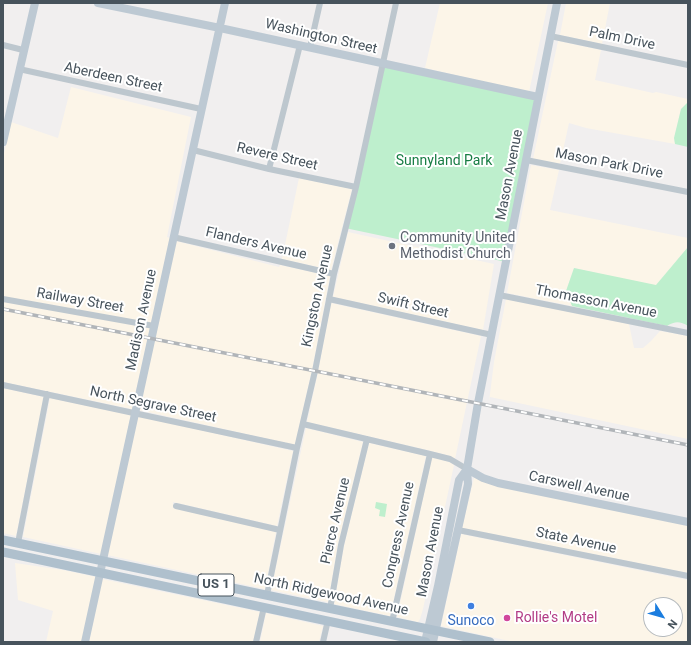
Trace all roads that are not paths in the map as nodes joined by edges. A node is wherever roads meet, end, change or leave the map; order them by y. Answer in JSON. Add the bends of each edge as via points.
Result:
{"nodes":[{"id":1,"x":34,"y":3,"type":"edge"},
{"id":2,"x":98,"y":3,"type":"edge"},
{"id":3,"x":225,"y":3,"type":"edge"},
{"id":4,"x":320,"y":3,"type":"edge"},
{"id":5,"x":396,"y":3,"type":"edge"},
{"id":6,"x":557,"y":3,"type":"edge"},
{"id":7,"x":220,"y":28,"type":"junction"},
{"id":8,"x":550,"y":36,"type":"junction"},
{"id":9,"x":3,"y":45,"type":"edge"},
{"id":10,"x":300,"y":45,"type":"junction"},
{"id":11,"x":310,"y":47,"type":"junction"},
{"id":12,"x":23,"y":50,"type":"junction"},
{"id":13,"x":383,"y":64,"type":"junction"},
{"id":14,"x":688,"y":65,"type":"edge"},
{"id":15,"x":19,"y":69,"type":"junction"},
{"id":16,"x":538,"y":97,"type":"junction"},
{"id":17,"x":201,"y":109,"type":"junction"},
{"id":18,"x":4,"y":137,"type":"edge"},
{"id":19,"x":192,"y":150,"type":"junction"},
{"id":20,"x":526,"y":160,"type":"junction"},
{"id":21,"x":269,"y":169,"type":"junction"},
{"id":22,"x":356,"y":186,"type":"junction"},
{"id":23,"x":688,"y":192,"type":"edge"},
{"id":24,"x":174,"y":237,"type":"junction"},
{"id":25,"x":334,"y":274,"type":"junction"},
{"id":26,"x":499,"y":295,"type":"junction"},
{"id":27,"x":3,"y":299,"type":"edge"},
{"id":28,"x":329,"y":299,"type":"junction"},
{"id":29,"x":154,"y":326,"type":"junction"},
{"id":30,"x":688,"y":333,"type":"edge"},
{"id":31,"x":492,"y":335,"type":"junction"},
{"id":32,"x":3,"y":385,"type":"edge"},
{"id":33,"x":48,"y":394,"type":"junction"},
{"id":34,"x":135,"y":413,"type":"junction"},
{"id":35,"x":303,"y":424,"type":"junction"},
{"id":36,"x":367,"y":440,"type":"junction"},
{"id":37,"x":297,"y":448,"type":"junction"},
{"id":38,"x":430,"y":454,"type":"junction"},
{"id":39,"x":467,"y":469,"type":"junction"},
{"id":40,"x":176,"y":506,"type":"dead end"},
{"id":41,"x":688,"y":522,"type":"edge"},
{"id":42,"x":280,"y":530,"type":"junction"},
{"id":43,"x":458,"y":530,"type":"junction"},
{"id":44,"x":3,"y":540,"type":"edge"},
{"id":45,"x":18,"y":543,"type":"junction"},
{"id":46,"x":3,"y":552,"type":"edge"},
{"id":47,"x":103,"y":561,"type":"junction"},
{"id":48,"x":100,"y":572,"type":"junction"},
{"id":49,"x":688,"y":576,"type":"edge"},
{"id":50,"x":267,"y":596,"type":"junction"},
{"id":51,"x":264,"y":607,"type":"junction"},
{"id":52,"x":330,"y":608,"type":"junction"},
{"id":53,"x":328,"y":620,"type":"junction"},
{"id":54,"x":392,"y":622,"type":"junction"},
{"id":55,"x":432,"y":630,"type":"junction"},
{"id":56,"x":85,"y":642,"type":"edge"},
{"id":57,"x":256,"y":642,"type":"edge"},
{"id":58,"x":323,"y":642,"type":"edge"},
{"id":59,"x":425,"y":642,"type":"edge"},
{"id":60,"x":434,"y":642,"type":"edge"},
{"id":61,"x":490,"y":642,"type":"edge"}],
"edges":[{"from":1,"to":12,"type":"street"},
{"from":2,"to":7,"type":"street","name":"Washington Street"},
{"from":3,"to":7,"type":"street","name":"Madison Avenue"},
{"from":4,"to":11,"type":"street"},
{"from":5,"to":13,"type":"street","name":"Kingston Avenue"},
{"from":6,"to":8,"type":"street","name":"Mason Avenue"},
{"from":7,"to":10,"type":"street","name":"Washington Street"},
{"from":7,"to":17,"type":"street","name":"Madison Avenue"},
{"from":8,"to":14,"type":"street","name":"Palm Drive"},
{"from":8,"to":16,"type":"street","name":"Mason Avenue"},
{"from":9,"to":12,"type":"street"},
{"from":10,"to":11,"type":"street","name":"Washington Street"},
{"from":10,"to":21,"type":"street"},
{"from":11,"to":13,"type":"street","name":"Washington Street"},
{"from":12,"to":15,"type":"street"},
{"from":13,"to":16,"type":"street","name":"Washington Street"},
{"from":13,"to":22,"type":"street","name":"Kingston Avenue"},
{"from":15,"to":17,"type":"street","name":"Aberdeen Street"},
{"from":15,"to":18,"type":"street"},
{"from":16,"to":20,"type":"street","name":"Mason Avenue"},
{"from":17,"to":19,"type":"street","name":"Madison Avenue"},
{"from":19,"to":21,"type":"street","name":"Revere Street"},
{"from":19,"to":24,"type":"street","name":"Madison Avenue"},
{"from":20,"to":23,"type":"street","name":"Mason Park Drive"},
{"from":20,"to":26,"type":"street","name":"Mason Avenue"},
{"from":21,"to":22,"type":"street","name":"Revere Street"},
{"from":22,"to":25,"type":"street","name":"Kingston Avenue"},
{"from":24,"to":25,"type":"street","name":"Flanders Avenue"},
{"from":24,"to":29,"type":"street","name":"Madison Avenue"},
{"from":25,"to":28,"type":"street","name":"Kingston Avenue"},
{"from":26,"to":30,"type":"street","name":"Thomasson Avenue"},
{"from":26,"to":31,"type":"street","name":"Mason Avenue"},
{"from":27,"to":29,"type":"street","name":"Railway Street"},
{"from":28,"to":31,"type":"street","name":"Swift Street"},
{"from":28,"to":35,"type":"street","name":"Kingston Avenue"},
{"from":29,"to":34,"type":"street","name":"Madison Avenue"},
{"from":31,"to":39,"type":"street","name":"Mason Avenue"},
{"from":32,"to":33,"type":"street","name":"North Segrave Street"},
{"from":33,"to":34,"type":"street","name":"North Segrave Street"},
{"from":33,"to":45,"type":"street"},
{"from":34,"to":37,"type":"street","name":"North Segrave Street"},
{"from":34,"to":47,"type":"street","name":"Madison Avenue"},
{"from":35,"to":36,"type":"street"},
{"from":35,"to":37,"type":"street","name":"Kingston Avenue"},
{"from":36,"to":38,"type":"street"},
{"from":36,"to":52,"type":"street","name":"Pierce Avenue","via":[[341,545]]},
{"from":37,"to":42,"type":"street","name":"Kingston Avenue"},
{"from":38,"to":39,"type":"street","via":[[450,459]]},
{"from":38,"to":54,"type":"street","name":"Congress Avenue"},
{"from":39,"to":41,"type":"street","name":"Carswell Avenue","via":[[498,483]]},
{"from":39,"to":43,"type":"street","name":"Mason Avenue","via":[[469,482]]},
{"from":39,"to":55,"type":"street","name":"Mason Avenue","via":[[459,480]]},
{"from":40,"to":42,"type":"street"},
{"from":42,"to":50,"type":"street","name":"Kingston Avenue"},
{"from":43,"to":49,"type":"street","name":"State Avenue"},
{"from":43,"to":55,"type":"street","name":"Mason Avenue"},
{"from":44,"to":45,"type":"main road","name":"North Ridgewood Avenue","number":"US 1"},
{"from":45,"to":47,"type":"main road","name":"North Ridgewood Avenue","number":"US 1"},
{"from":46,"to":48,"type":"main road","name":"North Ridgewood Avenue","number":"US 1"},
{"from":47,"to":48,"type":"street","name":"Madison Avenue"},
{"from":47,"to":50,"type":"main road","name":"North Ridgewood Avenue","number":"US 1"},
{"from":48,"to":51,"type":"main road","name":"North Ridgewood Avenue","number":"US 1"},
{"from":48,"to":56,"type":"street","name":"Madison Avenue"},
{"from":50,"to":52,"type":"main road","name":"North Ridgewood Avenue","number":"US 1"},
{"from":51,"to":53,"type":"main road","name":"North Ridgewood Avenue","number":"US 1"},
{"from":51,"to":57,"type":"street"},
{"from":52,"to":54,"type":"main road","name":"North Ridgewood Avenue","number":"US 1"},
{"from":53,"to":58,"type":"street"},
{"from":53,"to":59,"type":"main road","name":"North Ridgewood Avenue","number":"US 1","via":[[389,637]]},
{"from":54,"to":55,"type":"main road","name":"North Ridgewood Avenue","number":"US 1"},
{"from":55,"to":59,"type":"street","name":"Mason Avenue"},
{"from":55,"to":60,"type":"street","name":"Mason Avenue"},
{"from":55,"to":61,"type":"main road","name":"North Ridgewood Avenue","number":"US 1"}]}
